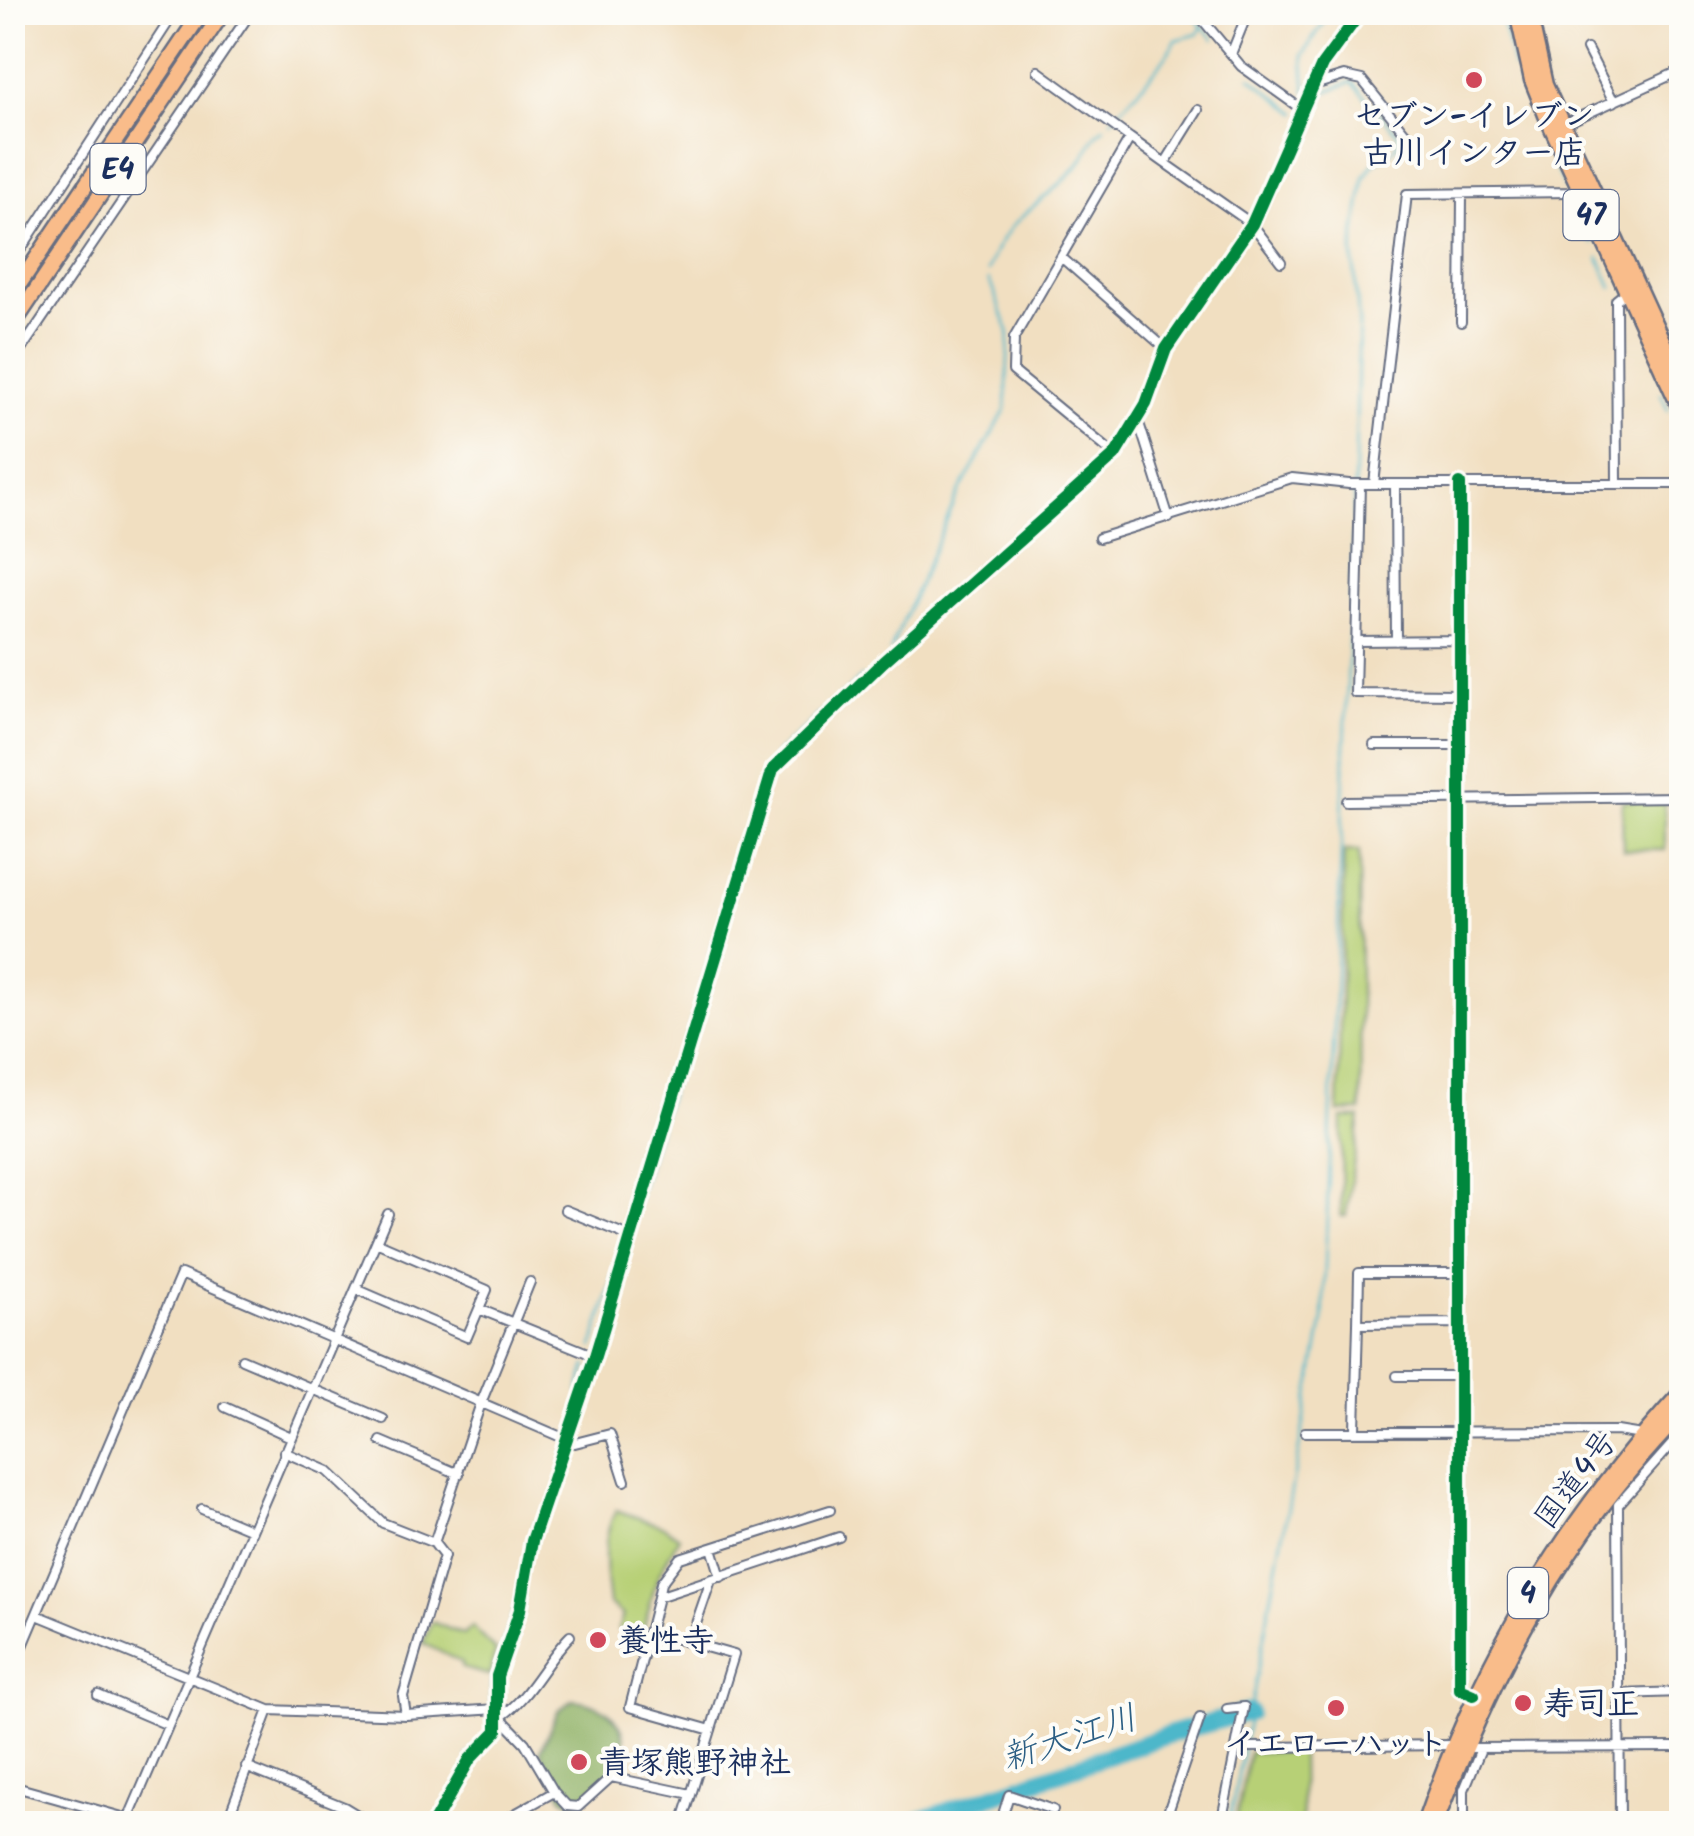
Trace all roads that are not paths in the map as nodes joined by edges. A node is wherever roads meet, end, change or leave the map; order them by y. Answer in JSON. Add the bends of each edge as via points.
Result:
{"nodes":[{"id":1,"x":175,"y":12,"type":"edge"},
{"id":2,"x":202,"y":12,"type":"edge"},
{"id":3,"x":224,"y":12,"type":"edge"},
{"id":4,"x":1196,"y":12,"type":"edge"},
{"id":5,"x":1248,"y":12,"type":"edge"},
{"id":6,"x":1361,"y":12,"type":"edge"},
{"id":7,"x":1516,"y":12,"type":"edge"},
{"id":8,"x":1529,"y":12,"type":"edge"},
{"id":9,"x":249,"y":13,"type":"edge"},
{"id":10,"x":1588,"y":49,"type":"dead end"},
{"id":11,"x":1231,"y":54,"type":"junction"},
{"id":12,"x":1682,"y":70,"type":"edge"},
{"id":13,"x":1038,"y":71,"type":"dead end"},
{"id":14,"x":1311,"y":91,"type":"junction"},
{"id":15,"x":1614,"y":102,"type":"junction"},
{"id":16,"x":1198,"y":110,"type":"dead end"},
{"id":17,"x":1304,"y":110,"type":"junction"},
{"id":18,"x":1562,"y":125,"type":"junction"},
{"id":19,"x":1406,"y":134,"type":"dead end"},
{"id":20,"x":1130,"y":138,"type":"junction"},
{"id":21,"x":1165,"y":163,"type":"junction"},
{"id":22,"x":1577,"y":187,"type":"junction"},
{"id":23,"x":1462,"y":194,"type":"junction"},
{"id":24,"x":1252,"y":224,"type":"junction"},
{"id":25,"x":1060,"y":257,"type":"junction"},
{"id":26,"x":12,"y":262,"type":"edge"},
{"id":27,"x":1281,"y":262,"type":"dead end"},
{"id":28,"x":1626,"y":292,"type":"junction"},
{"id":29,"x":12,"y":295,"type":"edge"},
{"id":30,"x":1461,"y":322,"type":"dead end"},
{"id":31,"x":12,"y":326,"type":"edge"},
{"id":32,"x":1166,"y":349,"type":"junction"},
{"id":33,"x":12,"y":363,"type":"edge"},
{"id":34,"x":1682,"y":384,"type":"edge"},
{"id":35,"x":1682,"y":412,"type":"edge"},
{"id":36,"x":1138,"y":420,"type":"junction"},
{"id":37,"x":1115,"y":455,"type":"junction"},
{"id":38,"x":1356,"y":484,"type":"junction"},
{"id":39,"x":1374,"y":484,"type":"junction"},
{"id":40,"x":1395,"y":484,"type":"junction"},
{"id":41,"x":1460,"y":484,"type":"junction"},
{"id":42,"x":1617,"y":484,"type":"junction"},
{"id":43,"x":1682,"y":484,"type":"edge"},
{"id":44,"x":1168,"y":518,"type":"junction"},
{"id":45,"x":1099,"y":538,"type":"dead end"},
{"id":46,"x":1396,"y":640,"type":"junction"},
{"id":47,"x":1459,"y":640,"type":"junction"},
{"id":48,"x":1356,"y":641,"type":"junction"},
{"id":49,"x":1459,"y":694,"type":"junction"},
{"id":50,"x":1374,"y":745,"type":"dead end"},
{"id":51,"x":1457,"y":745,"type":"junction"},
{"id":52,"x":1682,"y":797,"type":"edge"},
{"id":53,"x":1346,"y":800,"type":"dead end"},
{"id":54,"x":1458,"y":800,"type":"junction"},
{"id":55,"x":565,"y":1210,"type":"dead end"},
{"id":56,"x":388,"y":1214,"type":"dead end"},
{"id":57,"x":631,"y":1238,"type":"junction"},
{"id":58,"x":376,"y":1242,"type":"junction"},
{"id":59,"x":1460,"y":1272,"type":"junction"},
{"id":60,"x":530,"y":1282,"type":"dead end"},
{"id":61,"x":356,"y":1289,"type":"junction"},
{"id":62,"x":479,"y":1309,"type":"junction"},
{"id":63,"x":513,"y":1323,"type":"junction"},
{"id":64,"x":1358,"y":1324,"type":"junction"},
{"id":65,"x":1461,"y":1324,"type":"junction"},
{"id":66,"x":332,"y":1339,"type":"junction"},
{"id":67,"x":595,"y":1356,"type":"junction"},
{"id":68,"x":242,"y":1359,"type":"dead end"},
{"id":69,"x":1397,"y":1376,"type":"dead end"},
{"id":70,"x":1462,"y":1376,"type":"junction"},
{"id":71,"x":312,"y":1387,"type":"junction"},
{"id":72,"x":1682,"y":1392,"type":"edge"},
{"id":73,"x":481,"y":1403,"type":"junction"},
{"id":74,"x":225,"y":1407,"type":"dead end"},
{"id":75,"x":1682,"y":1413,"type":"edge"},
{"id":76,"x":383,"y":1419,"type":"dead end"},
{"id":77,"x":1356,"y":1430,"type":"junction"},
{"id":78,"x":1462,"y":1430,"type":"junction"},
{"id":79,"x":1305,"y":1432,"type":"dead end"},
{"id":80,"x":1673,"y":1432,"type":"edge"},
{"id":81,"x":1642,"y":1435,"type":"junction"},
{"id":82,"x":291,"y":1437,"type":"junction"},
{"id":83,"x":567,"y":1439,"type":"junction"},
{"id":84,"x":380,"y":1441,"type":"dead end"},
{"id":85,"x":284,"y":1452,"type":"junction"},
{"id":86,"x":459,"y":1474,"type":"junction"},
{"id":87,"x":625,"y":1481,"type":"dead end"},
{"id":88,"x":202,"y":1509,"type":"dead end"},
{"id":89,"x":830,"y":1510,"type":"dead end"},
{"id":90,"x":252,"y":1530,"type":"junction"},
{"id":91,"x":839,"y":1538,"type":"dead end"},
{"id":92,"x":434,"y":1543,"type":"junction"},
{"id":93,"x":712,"y":1548,"type":"junction"},
{"id":94,"x":716,"y":1579,"type":"junction"},
{"id":95,"x":658,"y":1597,"type":"junction"},
{"id":96,"x":36,"y":1615,"type":"junction"},
{"id":97,"x":648,"y":1631,"type":"junction"},
{"id":98,"x":570,"y":1636,"type":"dead end"},
{"id":99,"x":690,"y":1642,"type":"junction"},
{"id":100,"x":12,"y":1672,"type":"edge"},
{"id":101,"x":188,"y":1678,"type":"junction"},
{"id":102,"x":1682,"y":1692,"type":"edge"},
{"id":103,"x":1619,"y":1694,"type":"junction"},
{"id":104,"x":98,"y":1695,"type":"dead end"},
{"id":105,"x":1474,"y":1695,"type":"junction"},
{"id":106,"x":1236,"y":1708,"type":"dead end"},
{"id":107,"x":269,"y":1710,"type":"junction"},
{"id":108,"x":498,"y":1713,"type":"junction"},
{"id":109,"x":406,"y":1715,"type":"junction"},
{"id":110,"x":1200,"y":1718,"type":"dead end"},
{"id":111,"x":168,"y":1725,"type":"junction"},
{"id":112,"x":710,"y":1730,"type":"junction"},
{"id":113,"x":1458,"y":1746,"type":"junction"},
{"id":114,"x":1620,"y":1746,"type":"junction"},
{"id":115,"x":1682,"y":1746,"type":"edge"},
{"id":116,"x":1248,"y":1747,"type":"dead end"},
{"id":117,"x":1480,"y":1751,"type":"junction"},
{"id":118,"x":246,"y":1767,"type":"junction"},
{"id":119,"x":12,"y":1786,"type":"edge"},
{"id":120,"x":554,"y":1792,"type":"junction"},
{"id":121,"x":691,"y":1794,"type":"junction"},
{"id":122,"x":344,"y":1807,"type":"junction"},
{"id":123,"x":1054,"y":1810,"type":"dead end"},
{"id":124,"x":127,"y":1821,"type":"edge"},
{"id":125,"x":1002,"y":1823,"type":"edge"},
{"id":126,"x":147,"y":1824,"type":"edge"},
{"id":127,"x":226,"y":1824,"type":"edge"},
{"id":128,"x":338,"y":1824,"type":"edge"},
{"id":129,"x":372,"y":1824,"type":"edge"},
{"id":130,"x":433,"y":1824,"type":"edge"},
{"id":131,"x":497,"y":1824,"type":"edge"},
{"id":132,"x":682,"y":1824,"type":"edge"},
{"id":133,"x":1164,"y":1824,"type":"edge"},
{"id":134,"x":1220,"y":1824,"type":"edge"},
{"id":135,"x":1424,"y":1824,"type":"edge"},
{"id":136,"x":1435,"y":1824,"type":"edge"},
{"id":137,"x":1464,"y":1824,"type":"edge"},
{"id":138,"x":1620,"y":1824,"type":"edge"}],
"edges":[{"from":1,"to":26,"type":"street"},
{"from":2,"to":29,"type":"highway","number":"E4"},
{"from":3,"to":31,"type":"highway","number":"E4"},
{"from":4,"to":11,"type":"street"},
{"from":5,"to":11,"type":"street"},
{"from":6,"to":14,"type":"street"},
{"from":7,"to":22,"type":"highway","number":"47","via":[[1532,80]]},
{"from":8,"to":18,"type":"highway","number":"47","via":[[1536,57]]},
{"from":9,"to":33,"type":"street"},
{"from":10,"to":15,"type":"street"},
{"from":11,"to":17,"type":"street"},
{"from":12,"to":15,"type":"street"},
{"from":13,"to":20,"type":"street"},
{"from":14,"to":17,"type":"street"},
{"from":14,"to":19,"type":"street","via":[[1344,76],[1362,80]]},
{"from":15,"to":18,"type":"street"},
{"from":16,"to":21,"type":"street"},
{"from":17,"to":24,"type":"street"},
{"from":18,"to":34,"type":"highway","number":"47"},
{"from":20,"to":21,"type":"street"},
{"from":20,"to":25,"type":"street"},
{"from":21,"to":24,"type":"street"},
{"from":22,"to":23,"type":"street"},
{"from":22,"to":28,"type":"highway","number":"47"},
{"from":23,"to":30,"type":"street"},
{"from":23,"to":39,"type":"street","via":[[1407,194]]},
{"from":24,"to":27,"type":"street"},
{"from":24,"to":32,"type":"street"},
{"from":25,"to":32,"type":"street"},
{"from":25,"to":37,"type":"street","via":[[1018,328],[1013,370]]},
{"from":28,"to":35,"type":"highway","number":"47"},
{"from":28,"to":42,"type":"street","via":[[1616,300]]},
{"from":32,"to":36,"type":"street"},
{"from":36,"to":37,"type":"street"},
{"from":36,"to":44,"type":"street"},
{"from":37,"to":57,"type":"street","via":[[779,758]]},
{"from":38,"to":39,"type":"street"},
{"from":38,"to":44,"type":"street","via":[[1292,478]]},
{"from":38,"to":48,"type":"street"},
{"from":39,"to":40,"type":"street"},
{"from":40,"to":41,"type":"street"},
{"from":40,"to":46,"type":"street"},
{"from":41,"to":42,"type":"street"},
{"from":41,"to":47,"type":"street"},
{"from":42,"to":43,"type":"street"},
{"from":44,"to":45,"type":"street"},
{"from":46,"to":47,"type":"street"},
{"from":46,"to":48,"type":"street"},
{"from":47,"to":49,"type":"street"},
{"from":48,"to":49,"type":"street","via":[[1355,694]]},
{"from":49,"to":51,"type":"street"},
{"from":50,"to":51,"type":"street"},
{"from":51,"to":54,"type":"street"},
{"from":52,"to":54,"type":"street"},
{"from":53,"to":54,"type":"street"},
{"from":54,"to":59,"type":"street"},
{"from":55,"to":57,"type":"street"},
{"from":56,"to":58,"type":"street"},
{"from":57,"to":67,"type":"street"},
{"from":58,"to":61,"type":"street"},
{"from":58,"to":62,"type":"street","via":[[487,1290]]},
{"from":59,"to":64,"type":"street","via":[[1359,1273]]},
{"from":59,"to":65,"type":"street"},
{"from":60,"to":63,"type":"street"},
{"from":61,"to":62,"type":"street","via":[[467,1337]]},
{"from":61,"to":66,"type":"street"},
{"from":62,"to":63,"type":"street"},
{"from":63,"to":67,"type":"street"},
{"from":63,"to":73,"type":"street"},
{"from":64,"to":65,"type":"street"},
{"from":64,"to":77,"type":"street"},
{"from":65,"to":70,"type":"street"},
{"from":66,"to":71,"type":"street"},
{"from":66,"to":73,"type":"street"},
{"from":66,"to":96,"type":"street","via":[[181,1274]]},
{"from":67,"to":83,"type":"street"},
{"from":68,"to":71,"type":"street"},
{"from":69,"to":70,"type":"street"},
{"from":70,"to":78,"type":"street"},
{"from":71,"to":76,"type":"street"},
{"from":71,"to":82,"type":"street"},
{"from":72,"to":81,"type":"highway","name":"国道4号","number":"4"},
{"from":73,"to":83,"type":"street"},
{"from":73,"to":86,"type":"street"},
{"from":74,"to":82,"type":"street"},
{"from":75,"to":80,"type":"highway","name":"国道4号","number":"4"},
{"from":77,"to":78,"type":"street"},
{"from":77,"to":79,"type":"street"},
{"from":78,"to":81,"type":"street"},
{"from":78,"to":105,"type":"street","via":[[1460,1689]]},
{"from":80,"to":103,"type":"street","via":[[1673,1442],[1618,1506]]},
{"from":80,"to":113,"type":"highway","name":"国道4号","number":"4","via":[[1588,1523]]},
{"from":81,"to":105,"type":"highway","name":"国道4号","number":"4","via":[[1530,1588]]},
{"from":82,"to":85,"type":"street"},
{"from":83,"to":87,"type":"street","via":[[610,1434]]},
{"from":83,"to":108,"type":"street","via":[[497,1676]]},
{"from":84,"to":86,"type":"street"},
{"from":85,"to":90,"type":"street"},
{"from":85,"to":92,"type":"street","via":[[328,1471],[383,1523]]},
{"from":86,"to":92,"type":"street"},
{"from":88,"to":90,"type":"street"},
{"from":89,"to":93,"type":"street"},
{"from":90,"to":101,"type":"street"},
{"from":91,"to":94,"type":"street"},
{"from":92,"to":109,"type":"street","via":[[444,1556],[403,1696]]},
{"from":93,"to":94,"type":"street"},
{"from":93,"to":95,"type":"street","via":[[672,1564]]},
{"from":94,"to":95,"type":"street"},
{"from":94,"to":99,"type":"street"},
{"from":95,"to":97,"type":"street"},
{"from":96,"to":100,"type":"street"},
{"from":96,"to":101,"type":"street"},
{"from":97,"to":99,"type":"street"},
{"from":97,"to":112,"type":"street","via":[[630,1707]]},
{"from":98,"to":108,"type":"street","via":[[514,1709]]},
{"from":99,"to":112,"type":"street","via":[[734,1655]]},
{"from":101,"to":107,"type":"street"},
{"from":101,"to":111,"type":"street"},
{"from":102,"to":103,"type":"street"},
{"from":103,"to":114,"type":"street"},
{"from":104,"to":111,"type":"street"},
{"from":105,"to":113,"type":"highway","name":"国道4号","number":"4"},
{"from":106,"to":134,"type":"street"},
{"from":107,"to":109,"type":"street"},
{"from":107,"to":118,"type":"street"},
{"from":108,"to":109,"type":"street"},
{"from":108,"to":120,"type":"street","via":[[526,1743]]},
{"from":108,"to":130,"type":"street","via":[[497,1731],[470,1759]]},
{"from":110,"to":133,"type":"street"},
{"from":111,"to":124,"type":"street"},
{"from":112,"to":121,"type":"street"},
{"from":113,"to":116,"type":"street"},
{"from":113,"to":117,"type":"street"},
{"from":113,"to":135,"type":"highway","name":"国道4号","number":"4"},
{"from":113,"to":136,"type":"highway","name":"国道4号","number":"4"},
{"from":114,"to":115,"type":"street"},
{"from":114,"to":117,"type":"street"},
{"from":114,"to":138,"type":"street"},
{"from":117,"to":137,"type":"street","via":[[1464,1790]]},
{"from":118,"to":122,"type":"street"},
{"from":118,"to":127,"type":"street"},
{"from":119,"to":124,"type":"street"},
{"from":120,"to":121,"type":"street","via":[[576,1807],[618,1776]]},
{"from":120,"to":131,"type":"street"},
{"from":121,"to":132,"type":"street"},
{"from":122,"to":128,"type":"street"},
{"from":122,"to":129,"type":"street"},
{"from":123,"to":125,"type":"street","via":[[1010,1795]]},
{"from":124,"to":126,"type":"street"}]}
